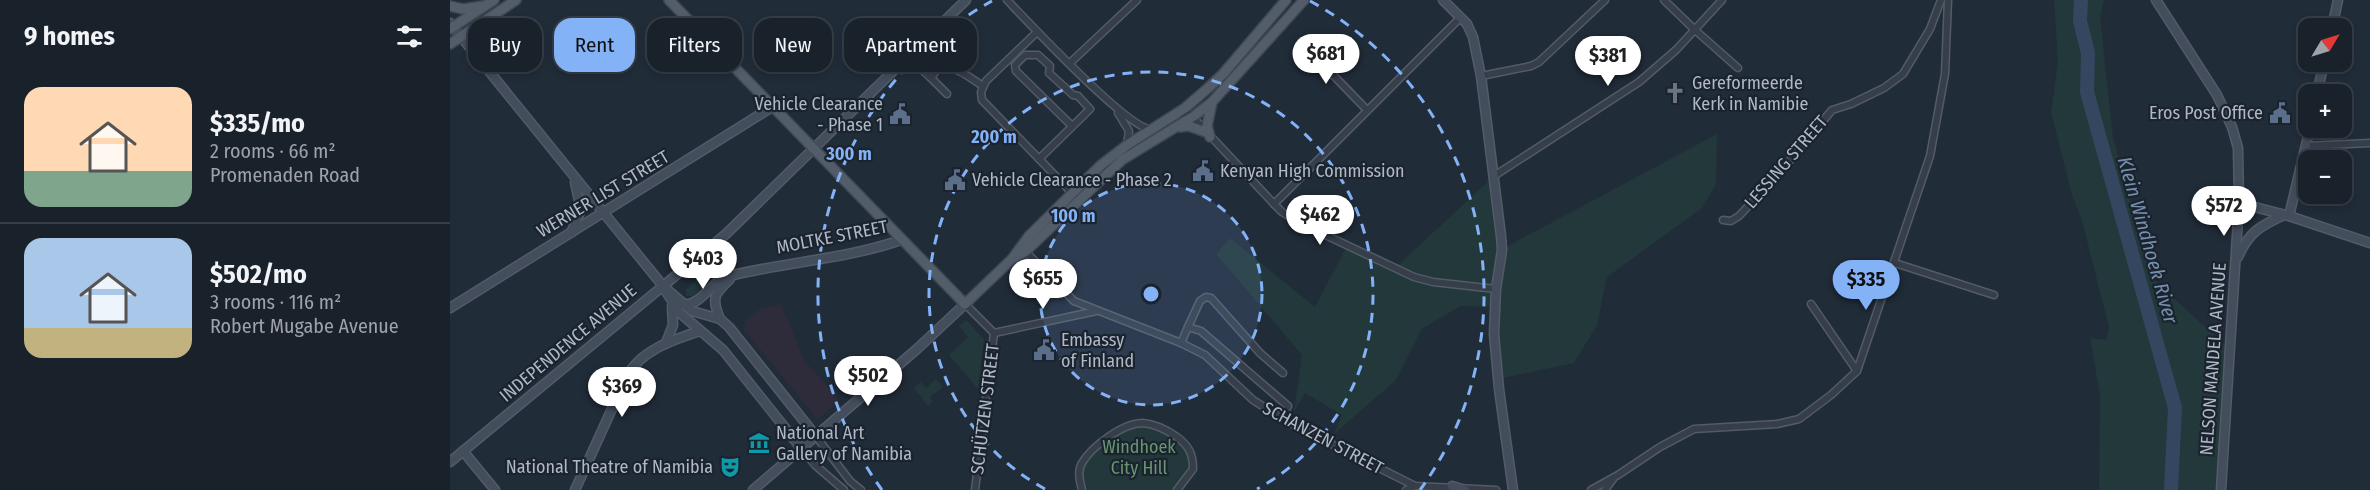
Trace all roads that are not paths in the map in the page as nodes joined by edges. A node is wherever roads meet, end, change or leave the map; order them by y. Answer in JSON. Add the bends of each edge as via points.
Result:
{"nodes":[{"id":1,"x":516,"y":0,"type":"edge"},
{"id":2,"x":669,"y":0,"type":"edge"},
{"id":3,"x":966,"y":0,"type":"edge"},
{"id":4,"x":1007,"y":0,"type":"edge"},
{"id":5,"x":1137,"y":0,"type":"edge"},
{"id":6,"x":1286,"y":0,"type":"edge"},
{"id":7,"x":1304,"y":0,"type":"edge"},
{"id":8,"x":1443,"y":0,"type":"edge"},
{"id":9,"x":1605,"y":0,"type":"edge"},
{"id":10,"x":1664,"y":0,"type":"edge"},
{"id":11,"x":1722,"y":0,"type":"edge"},
{"id":12,"x":1941,"y":0,"type":"edge"},
{"id":13,"x":1948,"y":0,"type":"edge"},
{"id":14,"x":2156,"y":0,"type":"edge"},
{"id":15,"x":2338,"y":0,"type":"edge"},
{"id":16,"x":490,"y":3,"type":"edge"},
{"id":17,"x":450,"y":6,"type":"edge"},
{"id":18,"x":1460,"y":18,"type":"junction"},
{"id":19,"x":2334,"y":18,"type":"edge"},
{"id":20,"x":451,"y":27,"type":"edge"},
{"id":21,"x":1695,"y":30,"type":"junction"},
{"id":22,"x":1037,"y":32,"type":"junction"},
{"id":23,"x":461,"y":37,"type":"junction"},
{"id":24,"x":1301,"y":42,"type":"dead end"},
{"id":25,"x":450,"y":44,"type":"edge"},
{"id":26,"x":1070,"y":63,"type":"junction"},
{"id":27,"x":1738,"y":68,"type":"dead end"},
{"id":28,"x":925,"y":72,"type":"edge"},
{"id":29,"x":1480,"y":76,"type":"junction"},
{"id":30,"x":931,"y":78,"type":"junction"},
{"id":31,"x":982,"y":89,"type":"junction"},
{"id":32,"x":947,"y":94,"type":"dead end"},
{"id":33,"x":1212,"y":102,"type":"junction"},
{"id":34,"x":1113,"y":105,"type":"junction"},
{"id":35,"x":772,"y":107,"type":"junction"},
{"id":36,"x":1367,"y":110,"type":"junction"},
{"id":37,"x":1174,"y":115,"type":"junction"},
{"id":38,"x":1194,"y":116,"type":"junction"},
{"id":39,"x":1072,"y":126,"type":"junction"},
{"id":40,"x":1153,"y":129,"type":"junction"},
{"id":41,"x":1172,"y":130,"type":"junction"},
{"id":42,"x":1208,"y":134,"type":"junction"},
{"id":43,"x":2308,"y":138,"type":"edge"},
{"id":44,"x":2370,"y":142,"type":"edge"},
{"id":45,"x":1127,"y":145,"type":"junction"},
{"id":46,"x":2306,"y":146,"type":"junction"},
{"id":47,"x":814,"y":149,"type":"junction"},
{"id":48,"x":1039,"y":159,"type":"junction"},
{"id":49,"x":1494,"y":176,"type":"junction"},
{"id":50,"x":574,"y":179,"type":"junction"},
{"id":51,"x":1075,"y":196,"type":"junction"},
{"id":52,"x":1274,"y":204,"type":"junction"},
{"id":53,"x":2239,"y":204,"type":"junction"},
{"id":54,"x":603,"y":215,"type":"junction"},
{"id":55,"x":2287,"y":216,"type":"junction"},
{"id":56,"x":1723,"y":220,"type":"dead end"},
{"id":57,"x":571,"y":233,"type":"junction"},
{"id":58,"x":901,"y":240,"type":"junction"},
{"id":59,"x":2370,"y":243,"type":"edge"},
{"id":60,"x":1023,"y":249,"type":"junction"},
{"id":61,"x":2236,"y":261,"type":"junction"},
{"id":62,"x":1895,"y":263,"type":"junction"},
{"id":63,"x":735,"y":274,"type":"junction"},
{"id":64,"x":663,"y":286,"type":"junction"},
{"id":65,"x":1496,"y":289,"type":"junction"},
{"id":66,"x":1994,"y":295,"type":"dead end"},
{"id":67,"x":671,"y":302,"type":"junction"},
{"id":68,"x":965,"y":304,"type":"junction"},
{"id":69,"x":1811,"y":304,"type":"dead end"},
{"id":70,"x":684,"y":305,"type":"junction"},
{"id":71,"x":450,"y":308,"type":"edge"},
{"id":72,"x":1096,"y":311,"type":"junction"},
{"id":73,"x":720,"y":319,"type":"junction"},
{"id":74,"x":1188,"y":327,"type":"junction"},
{"id":75,"x":700,"y":331,"type":"junction"},
{"id":76,"x":994,"y":333,"type":"junction"},
{"id":77,"x":666,"y":343,"type":"junction"},
{"id":78,"x":1182,"y":343,"type":"junction"},
{"id":79,"x":1857,"y":370,"type":"junction"},
{"id":80,"x":1283,"y":373,"type":"dead end"},
{"id":81,"x":765,"y":374,"type":"junction"},
{"id":82,"x":750,"y":384,"type":"junction"},
{"id":83,"x":1281,"y":419,"type":"junction"},
{"id":84,"x":815,"y":435,"type":"junction"},
{"id":85,"x":801,"y":448,"type":"junction"},
{"id":86,"x":463,"y":451,"type":"junction"},
{"id":87,"x":450,"y":462,"type":"edge"},
{"id":88,"x":1618,"y":475,"type":"junction"},
{"id":89,"x":850,"y":481,"type":"junction"},
{"id":90,"x":1415,"y":486,"type":"junction"},
{"id":91,"x":1452,"y":486,"type":"junction"},
{"id":92,"x":495,"y":490,"type":"edge"},
{"id":93,"x":575,"y":490,"type":"edge"},
{"id":94,"x":753,"y":490,"type":"edge"},
{"id":95,"x":844,"y":490,"type":"edge"},
{"id":96,"x":861,"y":490,"type":"edge"},
{"id":97,"x":975,"y":490,"type":"edge"},
{"id":98,"x":1082,"y":490,"type":"edge"},
{"id":99,"x":1177,"y":490,"type":"edge"},
{"id":100,"x":1406,"y":490,"type":"edge"},
{"id":101,"x":1465,"y":490,"type":"edge"},
{"id":102,"x":1496,"y":490,"type":"edge"},
{"id":103,"x":1513,"y":490,"type":"edge"},
{"id":104,"x":1591,"y":490,"type":"edge"},
{"id":105,"x":1605,"y":490,"type":"edge"},
{"id":106,"x":2222,"y":490,"type":"edge"}],
"edges":[{"from":1,"to":23,"type":"main road"},
{"from":2,"to":35,"type":"main road"},
{"from":3,"to":47,"type":"street","name":"INDEPENDENCE AVENUE"},
{"from":4,"to":22,"type":"street"},
{"from":5,"to":26,"type":"street"},
{"from":6,"to":37,"type":"main road","via":[[1223,74]]},
{"from":7,"to":33,"type":"main road"},
{"from":8,"to":18,"type":"street"},
{"from":9,"to":29,"type":"street","via":[[1539,62]]},
{"from":10,"to":21,"type":"street"},
{"from":11,"to":21,"type":"street"},
{"from":12,"to":56,"type":"street","name":"LESSING STREET","via":[[1930,29],[1903,74],[1884,88],[1832,110],[1739,216]]},
{"from":13,"to":62,"type":"street","via":[[1947,56],[1937,121],[1925,174]]},
{"from":14,"to":53,"type":"street","name":"NELSON MANDELA AVENUE","via":[[2217,95],[2232,127],[2240,163]]},
{"from":15,"to":19,"type":"street"},
{"from":16,"to":17,"type":"main road","via":[[463,9]]},
{"from":16,"to":20,"type":"main road"},
{"from":18,"to":29,"type":"street","via":[[1471,31]]},
{"from":18,"to":36,"type":"street"},
{"from":20,"to":23,"type":"street"},
{"from":21,"to":27,"type":"street"},
{"from":21,"to":49,"type":"street","via":[[1639,82]]},
{"from":22,"to":26,"type":"street"},
{"from":22,"to":31,"type":"street"},
{"from":23,"to":25,"type":"main road"},
{"from":23,"to":50,"type":"street"},
{"from":24,"to":36,"type":"street"},
{"from":26,"to":34,"type":"street"},
{"from":28,"to":30,"type":"street"},
{"from":29,"to":49,"type":"street"},
{"from":30,"to":31,"type":"street","via":[[938,68],[958,70]]},
{"from":30,"to":32,"type":"street"},
{"from":31,"to":48,"type":"street","via":[[982,100]]},
{"from":33,"to":38,"type":"main road"},
{"from":33,"to":42,"type":"main road"},
{"from":34,"to":40,"type":"street","via":[[1138,126]]},
{"from":34,"to":45,"type":"street","via":[[1129,131]]},
{"from":35,"to":47,"type":"main road"},
{"from":35,"to":54,"type":"street","name":"WERNER LIST STREET"},
{"from":36,"to":52,"type":"street"},
{"from":37,"to":38,"type":"street","via":[[1183,112]]},
{"from":37,"to":40,"type":"main road"},
{"from":38,"to":41,"type":"main road"},
{"from":38,"to":42,"type":"street"},
{"from":39,"to":39,"type":"street","via":[[1016,70],[1014,65],[1025,55],[1038,55],[1050,66],[1049,73],[1089,106]]},
{"from":39,"to":48,"type":"street"},
{"from":40,"to":45,"type":"main road"},
{"from":41,"to":42,"type":"main road","via":[[1183,126]]},
{"from":41,"to":51,"type":"main road","via":[[1122,160]]},
{"from":42,"to":52,"type":"street"},
{"from":43,"to":46,"type":"street"},
{"from":44,"to":46,"type":"street"},
{"from":45,"to":51,"type":"main road"},
{"from":46,"to":55,"type":"street"},
{"from":47,"to":58,"type":"main road"},
{"from":47,"to":64,"type":"street","name":"INDEPENDENCE AVENUE","via":[[726,234]]},
{"from":48,"to":51,"type":"street"},
{"from":49,"to":65,"type":"street","via":[[1502,250]]},
{"from":50,"to":54,"type":"street"},
{"from":50,"to":57,"type":"street","via":[[581,210]]},
{"from":51,"to":60,"type":"main road"},
{"from":52,"to":65,"type":"street","via":[[1300,223],[1414,277]]},
{"from":53,"to":55,"type":"street"},
{"from":53,"to":61,"type":"street","name":"NELSON MANDELA AVENUE"},
{"from":54,"to":57,"type":"street","name":"WERNER LIST STREET"},
{"from":54,"to":64,"type":"street"},
{"from":55,"to":59,"type":"street"},
{"from":55,"to":61,"type":"street","via":[[2252,233]]},
{"from":57,"to":71,"type":"street","name":"WERNER LIST STREET"},
{"from":58,"to":63,"type":"street","name":"MOLTKE STREET"},
{"from":58,"to":68,"type":"main road"},
{"from":60,"to":68,"type":"main road"},
{"from":60,"to":72,"type":"street","name":"SCHANZEN STREET","via":[[1074,301]]},
{"from":61,"to":106,"type":"street","name":"NELSON MANDELA AVENUE"},
{"from":62,"to":66,"type":"street"},
{"from":62,"to":79,"type":"street"},
{"from":63,"to":70,"type":"street","name":"MOLTKE STREET","via":[[725,277],[695,303]]},
{"from":63,"to":73,"type":"street","via":[[715,296]]},
{"from":64,"to":67,"type":"street"},
{"from":64,"to":70,"type":"street"},
{"from":64,"to":86,"type":"street","name":"INDEPENDENCE AVENUE"},
{"from":65,"to":103,"type":"street","via":[[1498,385]]},
{"from":67,"to":75,"type":"street"},
{"from":67,"to":77,"type":"street","via":[[674,318]]},
{"from":68,"to":76,"type":"street","name":"SCHÜTZEN STREET"},
{"from":68,"to":84,"type":"street"},
{"from":69,"to":79,"type":"street"},
{"from":70,"to":73,"type":"street"},
{"from":72,"to":76,"type":"street"},
{"from":72,"to":78,"type":"street","name":"SCHANZEN STREET"},
{"from":73,"to":81,"type":"street"},
{"from":74,"to":78,"type":"street"},
{"from":74,"to":80,"type":"street","via":[[1200,301],[1208,297]]},
{"from":74,"to":83,"type":"street","via":[[1201,331],[1288,406]]},
{"from":75,"to":77,"type":"street"},
{"from":75,"to":82,"type":"street","via":[[723,350]]},
{"from":76,"to":97,"type":"street","name":"SCHÜTZEN STREET"},
{"from":77,"to":93,"type":"street","via":[[635,364],[628,374]]},
{"from":78,"to":83,"type":"street","name":"SCHANZEN STREET","via":[[1205,355],[1253,400]]},
{"from":79,"to":88,"type":"street","via":[[1799,419],[1694,429]]},
{"from":81,"to":82,"type":"street","via":[[760,385]]},
{"from":81,"to":84,"type":"street"},
{"from":82,"to":85,"type":"street"},
{"from":83,"to":90,"type":"street","name":"SCHANZEN STREET"},
{"from":84,"to":85,"type":"street"},
{"from":84,"to":89,"type":"street"},
{"from":85,"to":94,"type":"street"},
{"from":85,"to":95,"type":"street"},
{"from":86,"to":87,"type":"street","name":"INDEPENDENCE AVENUE"},
{"from":86,"to":92,"type":"street"},
{"from":88,"to":104,"type":"street"},
{"from":88,"to":105,"type":"street"},
{"from":89,"to":95,"type":"street"},
{"from":89,"to":96,"type":"street"},
{"from":90,"to":91,"type":"street","name":"SCHANZEN STREET"},
{"from":90,"to":100,"type":"street"},
{"from":91,"to":101,"type":"street"},
{"from":91,"to":102,"type":"street","name":"SCHANZEN STREET"},
{"from":98,"to":99,"type":"street","via":[[1081,464],[1109,436],[1141,423],[1167,430],[1188,446],[1192,469]]}]}
